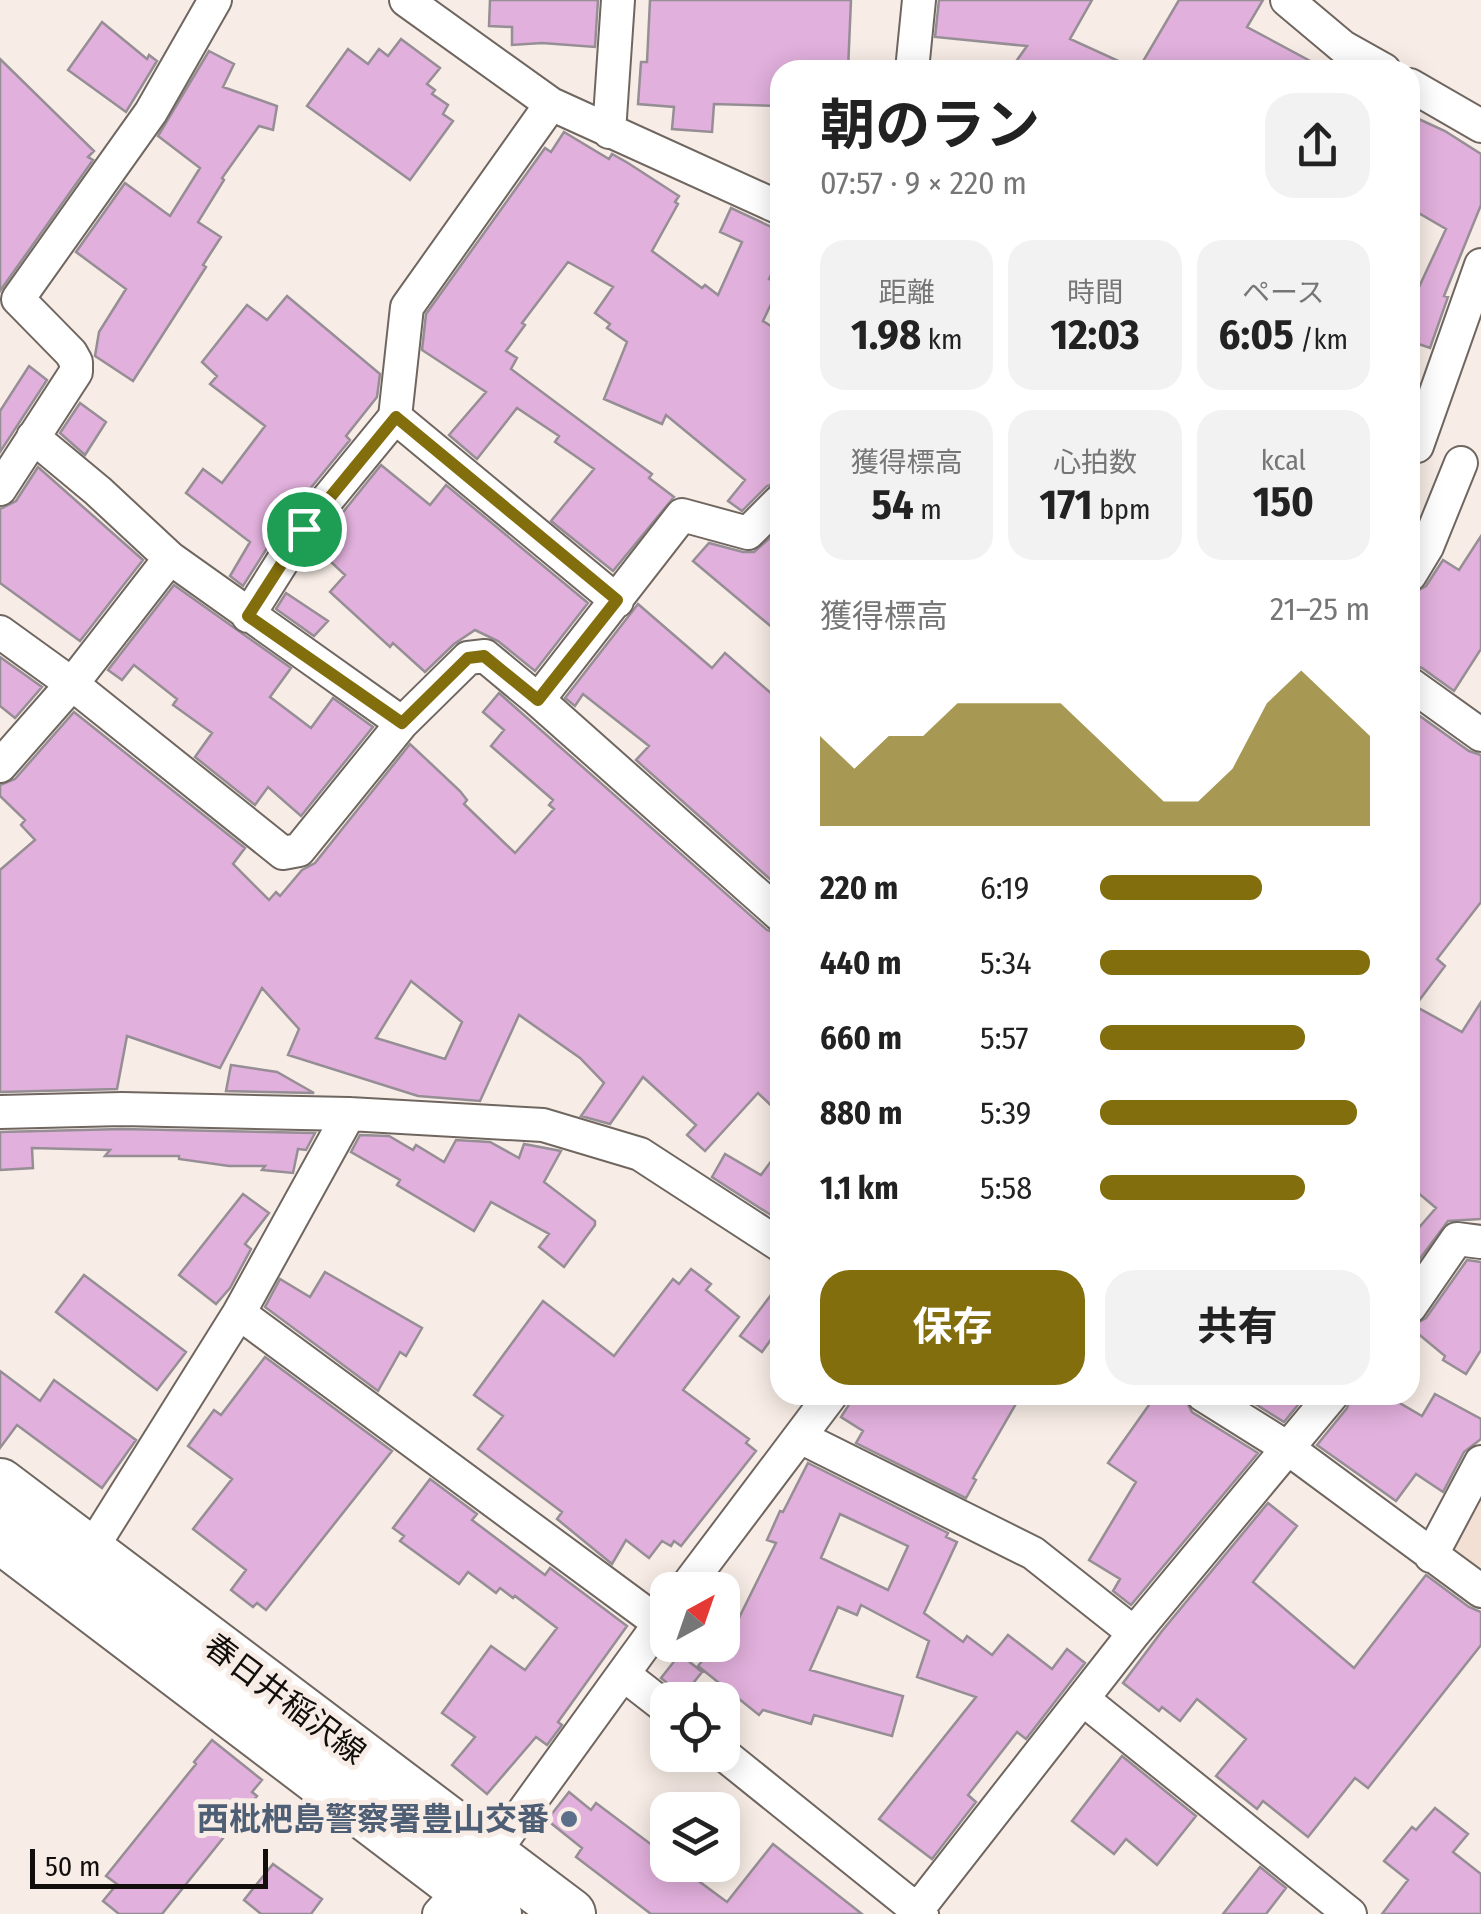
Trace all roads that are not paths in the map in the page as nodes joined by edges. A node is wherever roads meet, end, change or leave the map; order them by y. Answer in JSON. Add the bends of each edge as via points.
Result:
{"nodes":[{"id":1,"x":215,"y":0,"type":"edge"},
{"id":2,"x":406,"y":0,"type":"edge"},
{"id":3,"x":618,"y":0,"type":"edge"},
{"id":4,"x":918,"y":0,"type":"edge"},
{"id":5,"x":1288,"y":0,"type":"edge"},
{"id":6,"x":913,"y":60,"type":"edge"},
{"id":7,"x":1366,"y":60,"type":"edge"},
{"id":8,"x":1420,"y":91,"type":"edge"},
{"id":9,"x":551,"y":104,"type":"junction"},
{"id":10,"x":1481,"y":126,"type":"edge"},
{"id":11,"x":610,"y":132,"type":"junction"},
{"id":12,"x":770,"y":204,"type":"edge"},
{"id":13,"x":1481,"y":265,"type":"edge"},
{"id":14,"x":9,"y":290,"type":"edge"},
{"id":15,"x":396,"y":417,"type":"junction"},
{"id":16,"x":1420,"y":426,"type":"edge"},
{"id":17,"x":32,"y":437,"type":"junction"},
{"id":18,"x":1420,"y":447,"type":"edge"},
{"id":19,"x":1471,"y":465,"type":"edge"},
{"id":20,"x":0,"y":489,"type":"edge"},
{"id":21,"x":770,"y":512,"type":"edge"},
{"id":22,"x":170,"y":558,"type":"junction"},
{"id":23,"x":1420,"y":559,"type":"edge"},
{"id":24,"x":617,"y":600,"type":"junction"},
{"id":25,"x":248,"y":616,"type":"junction"},
{"id":26,"x":0,"y":632,"type":"edge"},
{"id":27,"x":72,"y":684,"type":"junction"},
{"id":28,"x":1420,"y":691,"type":"edge"},
{"id":29,"x":538,"y":700,"type":"junction"},
{"id":30,"x":402,"y":723,"type":"junction"},
{"id":31,"x":1481,"y":735,"type":"edge"},
{"id":32,"x":0,"y":766,"type":"edge"},
{"id":33,"x":770,"y":904,"type":"edge"},
{"id":34,"x":0,"y":1112,"type":"edge"},
{"id":35,"x":349,"y":1114,"type":"junction"},
{"id":36,"x":770,"y":1238,"type":"edge"},
{"id":37,"x":1481,"y":1242,"type":"edge"},
{"id":38,"x":1420,"y":1291,"type":"edge"},
{"id":39,"x":239,"y":1313,"type":"junction"},
{"id":40,"x":824,"y":1405,"type":"edge"},
{"id":41,"x":1218,"y":1405,"type":"edge"},
{"id":42,"x":1323,"y":1405,"type":"edge"},
{"id":43,"x":800,"y":1437,"type":"junction"},
{"id":44,"x":1286,"y":1447,"type":"junction"},
{"id":45,"x":1481,"y":1462,"type":"edge"},
{"id":46,"x":0,"y":1484,"type":"edge"},
{"id":47,"x":0,"y":1537,"type":"edge"},
{"id":48,"x":90,"y":1551,"type":"junction"},
{"id":49,"x":1432,"y":1556,"type":"junction"},
{"id":50,"x":698,"y":1572,"type":"edge"},
{"id":51,"x":1481,"y":1591,"type":"edge"},
{"id":52,"x":650,"y":1609,"type":"edge"},
{"id":53,"x":1134,"y":1634,"type":"junction"},
{"id":54,"x":650,"y":1637,"type":"edge"},
{"id":55,"x":624,"y":1674,"type":"junction"},
{"id":56,"x":650,"y":1695,"type":"edge"},
{"id":57,"x":1084,"y":1700,"type":"junction"},
{"id":58,"x":740,"y":1769,"type":"edge"},
{"id":59,"x":472,"y":1892,"type":"edge"},
{"id":60,"x":918,"y":1913,"type":"edge"},
{"id":61,"x":570,"y":1914,"type":"edge"},
{"id":62,"x":1350,"y":1914,"type":"edge"}],
"edges":[{"from":1,"to":14,"type":"street","via":[[151,112]]},
{"from":2,"to":9,"type":"street"},
{"from":3,"to":11,"type":"street"},
{"from":4,"to":6,"type":"street"},
{"from":5,"to":7,"type":"street"},
{"from":8,"to":10,"type":"street"},
{"from":9,"to":11,"type":"street"},
{"from":9,"to":15,"type":"street","via":[[407,308]]},
{"from":11,"to":12,"type":"street"},
{"from":13,"to":16,"type":"street"},
{"from":14,"to":17,"type":"street","via":[[76,362],[76,372]]},
{"from":15,"to":24,"type":"street"},
{"from":15,"to":25,"type":"street","via":[[304,529]]},
{"from":17,"to":20,"type":"street"},
{"from":17,"to":22,"type":"street"},
{"from":18,"to":19,"type":"street"},
{"from":19,"to":23,"type":"street"},
{"from":21,"to":24,"type":"street","via":[[748,533],[682,516]]},
{"from":22,"to":25,"type":"street"},
{"from":22,"to":27,"type":"street"},
{"from":24,"to":29,"type":"street"},
{"from":25,"to":30,"type":"street"},
{"from":26,"to":27,"type":"street"},
{"from":27,"to":30,"type":"street","via":[[283,854],[298,850]]},
{"from":27,"to":32,"type":"street"},
{"from":28,"to":31,"type":"street"},
{"from":29,"to":30,"type":"street","via":[[484,656],[468,658]]},
{"from":29,"to":33,"type":"street"},
{"from":34,"to":35,"type":"street"},
{"from":35,"to":36,"type":"street","via":[[543,1125],[640,1154]]},
{"from":35,"to":39,"type":"street"},
{"from":37,"to":38,"type":"street","via":[[1457,1239]]},
{"from":39,"to":48,"type":"street"},
{"from":39,"to":52,"type":"street"},
{"from":40,"to":43,"type":"street"},
{"from":41,"to":44,"type":"street"},
{"from":42,"to":44,"type":"street"},
{"from":43,"to":50,"type":"street"},
{"from":43,"to":53,"type":"street","via":[[1033,1553]]},
{"from":44,"to":49,"type":"street"},
{"from":44,"to":53,"type":"street"},
{"from":45,"to":49,"type":"street"},
{"from":46,"to":48,"type":"main road","name":"春日井稲沢線"},
{"from":47,"to":59,"type":"main road","name":"春日井稲沢線"},
{"from":48,"to":59,"type":"main road","name":"春日井稲沢線"},
{"from":49,"to":51,"type":"street"},
{"from":53,"to":57,"type":"street"},
{"from":54,"to":55,"type":"street"},
{"from":55,"to":56,"type":"street"},
{"from":55,"to":59,"type":"street"},
{"from":57,"to":60,"type":"street"},
{"from":57,"to":62,"type":"street"},
{"from":58,"to":60,"type":"street"},
{"from":59,"to":61,"type":"main road","name":"春日井稲沢線"}]}
